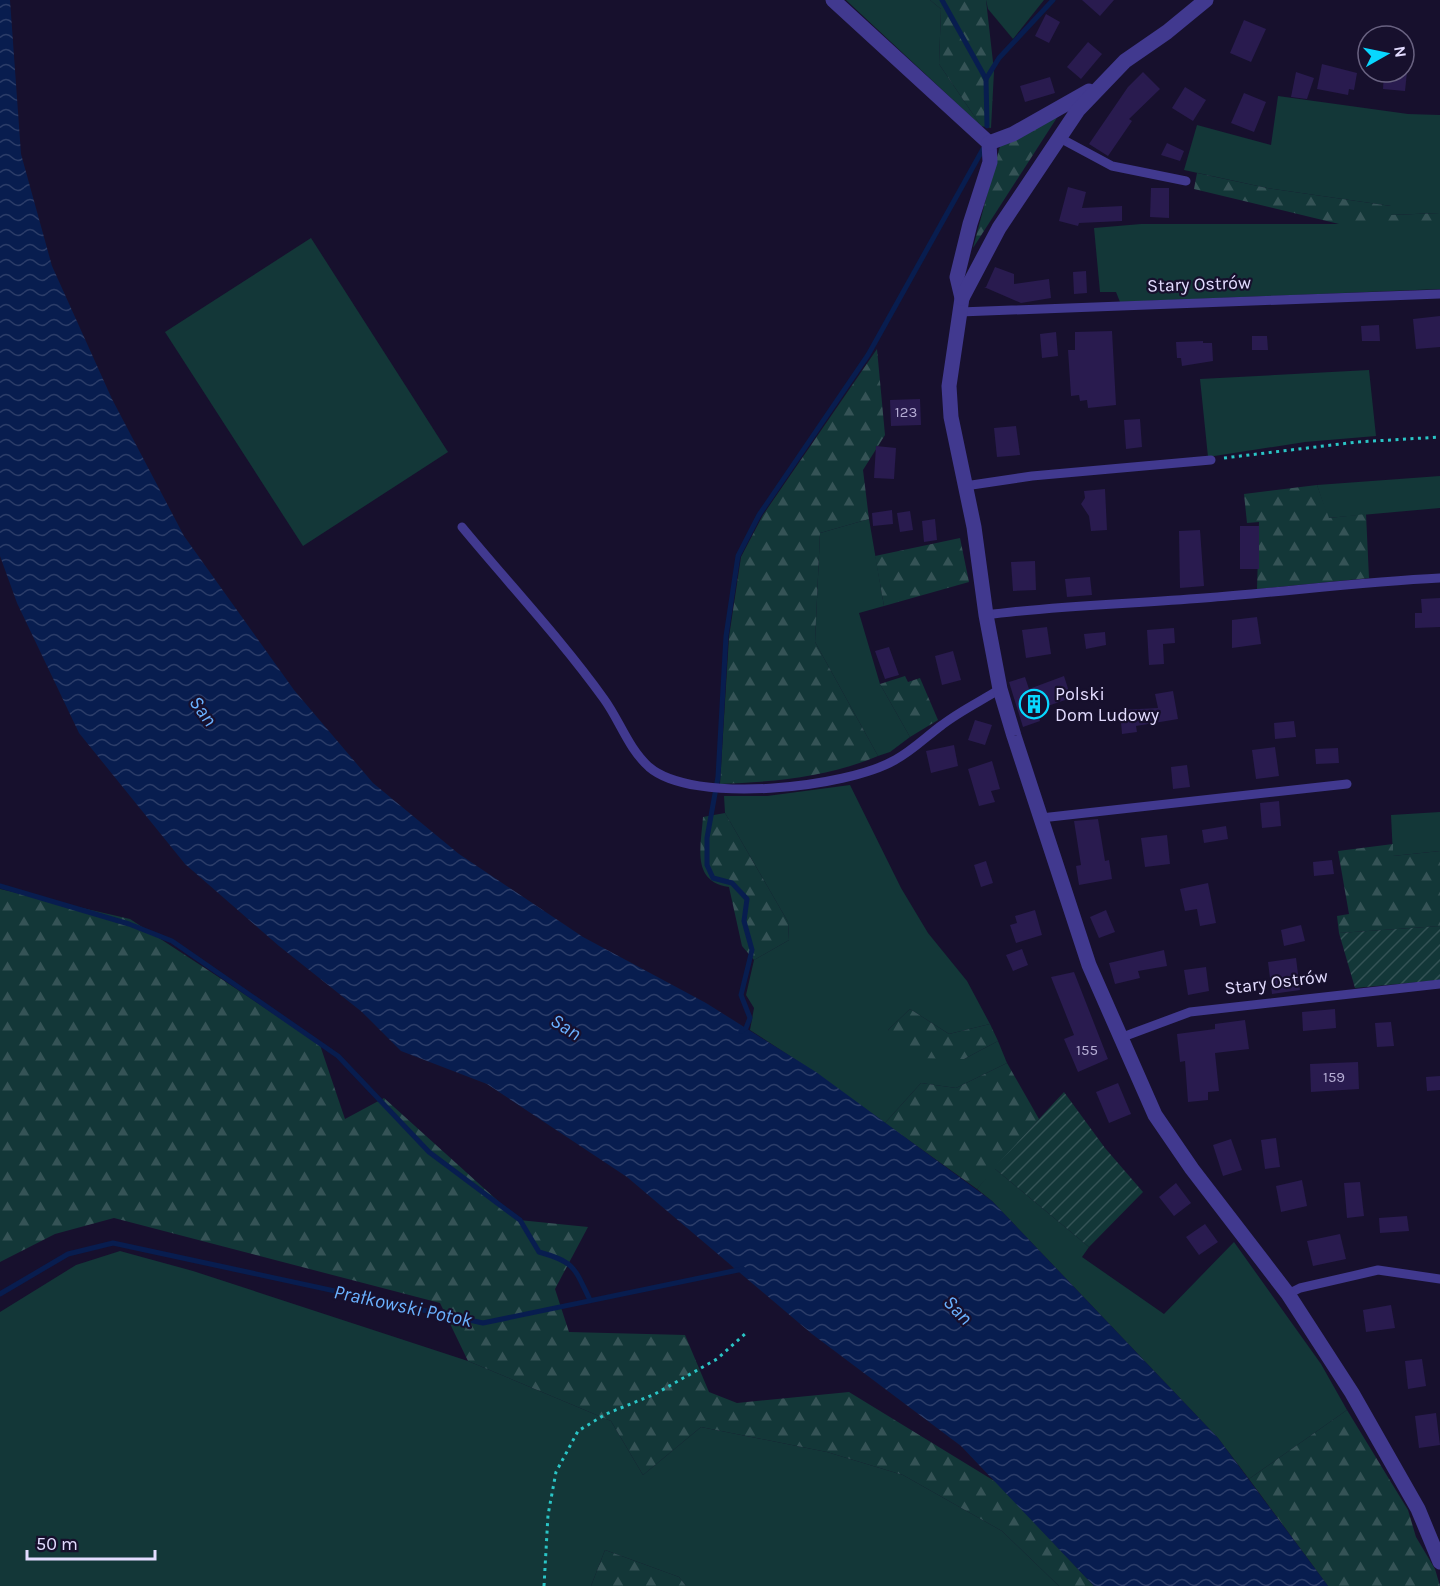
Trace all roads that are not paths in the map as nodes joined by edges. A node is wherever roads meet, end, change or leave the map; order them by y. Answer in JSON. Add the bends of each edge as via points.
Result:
{"nodes":[{"id":1,"x":833,"y":0,"type":"edge"},
{"id":2,"x":1206,"y":0,"type":"edge"},
{"id":3,"x":1096,"y":87,"type":"junction"},
{"id":4,"x":1058,"y":137,"type":"junction"},
{"id":5,"x":989,"y":143,"type":"junction"},
{"id":6,"x":1186,"y":181,"type":"dead end"},
{"id":7,"x":1440,"y":294,"type":"edge"},
{"id":8,"x":961,"y":305,"type":"junction"},
{"id":9,"x":1211,"y":460,"type":"road end"},
{"id":10,"x":965,"y":486,"type":"junction"},
{"id":11,"x":462,"y":527,"type":"dead end"},
{"id":12,"x":1440,"y":578,"type":"edge"},
{"id":13,"x":986,"y":615,"type":"junction"},
{"id":14,"x":1000,"y":689,"type":"junction"},
{"id":15,"x":1347,"y":784,"type":"dead end"},
{"id":16,"x":1041,"y":818,"type":"junction"},
{"id":17,"x":1440,"y":984,"type":"edge"},
{"id":18,"x":1120,"y":1038,"type":"junction"},
{"id":19,"x":1440,"y":1278,"type":"edge"},
{"id":20,"x":1288,"y":1294,"type":"junction"},
{"id":21,"x":1440,"y":1562,"type":"edge"}],
"edges":[{"from":1,"to":5,"type":"street"},
{"from":2,"to":3,"type":"street"},
{"from":3,"to":4,"type":"street"},
{"from":3,"to":5,"type":"street","via":[[1013,134]]},
{"from":4,"to":6,"type":"lane","via":[[1112,166]]},
{"from":4,"to":8,"type":"street","via":[[999,228]]},
{"from":5,"to":8,"type":"street","via":[[990,162],[957,277]]},
{"from":7,"to":8,"type":"lane","name":"Stary Ostrów"},
{"from":8,"to":10,"type":"street","via":[[949,386]]},
{"from":9,"to":10,"type":"lane"},
{"from":10,"to":13,"type":"street"},
{"from":11,"to":14,"type":"lane","via":[[604,700],[634,749],[650,767],[675,782],[707,788],[822,783],[865,772],[895,760]]},
{"from":12,"to":13,"type":"lane","via":[[1055,606]]},
{"from":13,"to":14,"type":"street"},
{"from":14,"to":16,"type":"street"},
{"from":15,"to":16,"type":"lane"},
{"from":16,"to":18,"type":"street","via":[[1089,965]]},
{"from":17,"to":18,"type":"lane","name":"Stary Ostrów","via":[[1190,1012]]},
{"from":18,"to":20,"type":"street","via":[[1155,1115],[1192,1170]]},
{"from":19,"to":20,"type":"lane","via":[[1378,1270]]},
{"from":20,"to":21,"type":"street","via":[[1358,1403],[1418,1509]]}]}
